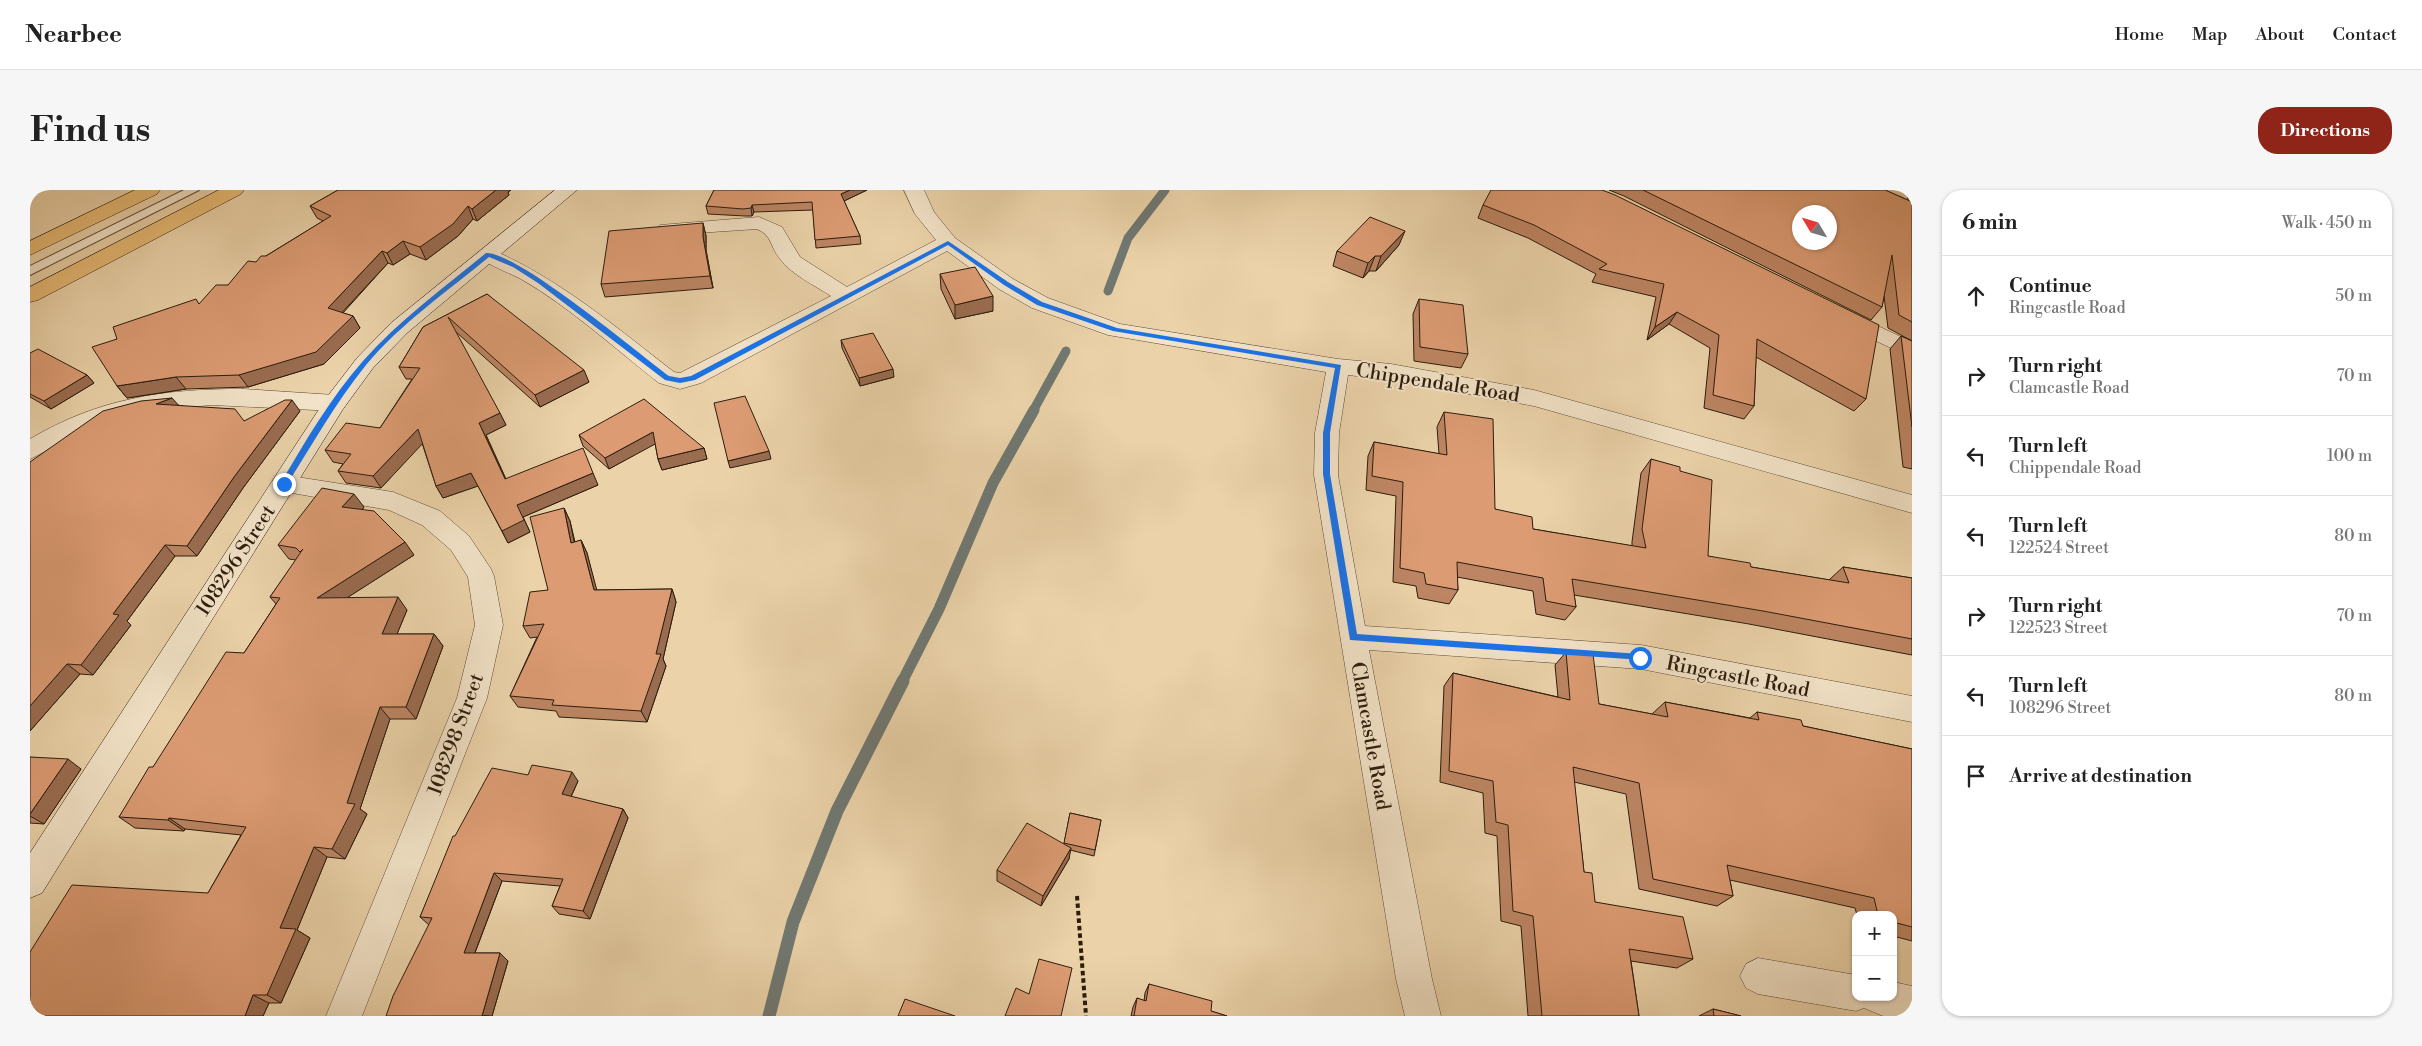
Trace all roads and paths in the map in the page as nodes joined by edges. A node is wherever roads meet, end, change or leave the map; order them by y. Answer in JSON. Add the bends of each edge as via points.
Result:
{"nodes":[{"id":1,"x":150,"y":190,"type":"edge"},
{"id":2,"x":193,"y":190,"type":"edge"},
{"id":3,"x":234,"y":190,"type":"edge"},
{"id":4,"x":567,"y":190,"type":"edge"},
{"id":5,"x":914,"y":190,"type":"edge"},
{"id":6,"x":647,"y":231,"type":"edge"},
{"id":7,"x":948,"y":242,"type":"junction"},
{"id":8,"x":30,"y":249,"type":"edge"},
{"id":9,"x":488,"y":255,"type":"junction"},
{"id":10,"x":30,"y":272,"type":"edge"},
{"id":11,"x":30,"y":295,"type":"edge"},
{"id":12,"x":846,"y":296,"type":"junction"},
{"id":13,"x":1824,"y":307,"type":"edge"},
{"id":14,"x":1912,"y":350,"type":"edge"},
{"id":15,"x":1338,"y":366,"type":"junction"},
{"id":16,"x":335,"y":403,"type":"junction"},
{"id":17,"x":30,"y":450,"type":"edge"},
{"id":18,"x":284,"y":484,"type":"junction"},
{"id":19,"x":1912,"y":504,"type":"edge"},
{"id":20,"x":1353,"y":637,"type":"junction"},
{"id":21,"x":1912,"y":709,"type":"edge"},
{"id":22,"x":30,"y":882,"type":"edge"},
{"id":23,"x":1077,"y":896,"type":"dead end"},
{"id":24,"x":1758,"y":976,"type":"dead end"},
{"id":25,"x":1852,"y":993,"type":"edge"},
{"id":26,"x":1897,"y":1001,"type":"edge"},
{"id":27,"x":1912,"y":1004,"type":"edge"},
{"id":28,"x":344,"y":1016,"type":"edge"},
{"id":29,"x":1086,"y":1016,"type":"edge"},
{"id":30,"x":1423,"y":1016,"type":"edge"}],
"edges":[{"from":1,"to":8,"type":"main road"},
{"from":2,"to":10,"type":"lane"},
{"from":3,"to":11,"type":"main road"},
{"from":4,"to":9,"type":"street","name":"108296 Street"},
{"from":5,"to":7,"type":"street","name":"Chippendale Road","via":[[925,214]]},
{"from":6,"to":12,"type":"street","via":[[759,222],[781,235],[784,250],[792,260]]},
{"from":7,"to":12,"type":"street"},
{"from":7,"to":15,"type":"street","name":"Chippendale Road","via":[[1006,284],[1040,303],[1116,330]]},
{"from":9,"to":12,"type":"street","via":[[516,266],[540,281],[667,378],[680,381],[693,378]]},
{"from":9,"to":16,"type":"street","name":"108296 Street","via":[[400,328],[365,362]]},
{"from":13,"to":14,"type":"street"},
{"from":15,"to":19,"type":"street","name":"Chippendale Road","via":[[1391,372],[1534,398]]},
{"from":15,"to":20,"type":"street","name":"Clamcastle Road","via":[[1327,433],[1326,474]]},
{"from":16,"to":17,"type":"street","via":[[224,396],[178,399],[134,406],[92,418]]},
{"from":16,"to":18,"type":"street","name":"108296 Street"},
{"from":18,"to":22,"type":"street","name":"108296 Street"},
{"from":18,"to":28,"type":"street","name":"108298 Street","via":[[393,501],[431,518],[460,543],[481,576],[489,625],[472,698]]},
{"from":20,"to":21,"type":"street","name":"Ringcastle Road","via":[[1640,658]]},
{"from":20,"to":30,"type":"street","name":"Clamcastle Road"},
{"from":23,"to":29,"type":"path"},
{"from":24,"to":25,"type":"street"},
{"from":26,"to":27,"type":"street"}]}
